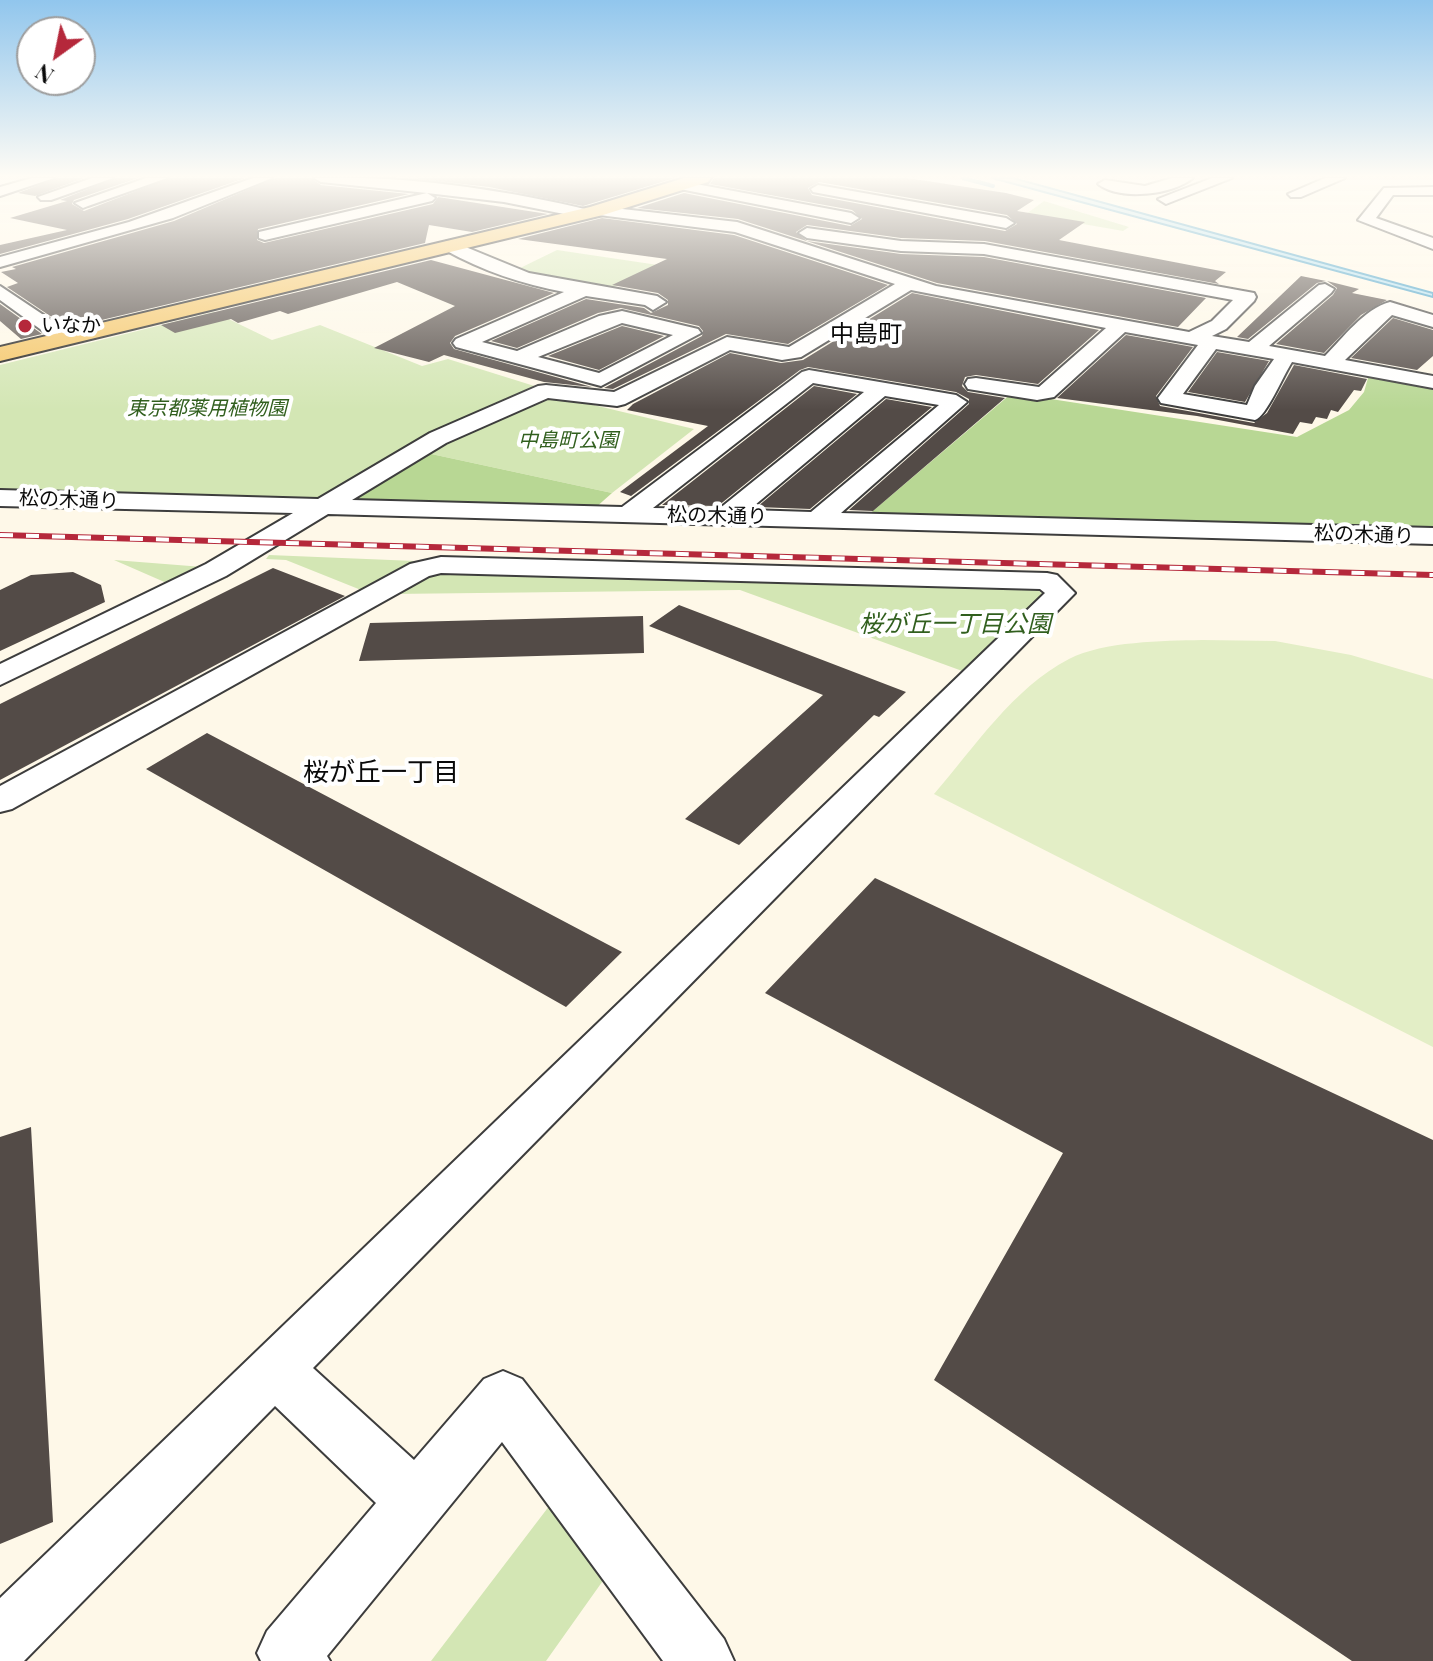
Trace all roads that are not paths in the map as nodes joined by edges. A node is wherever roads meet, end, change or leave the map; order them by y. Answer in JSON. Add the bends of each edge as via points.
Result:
{"nodes":[{"id":1,"x":26,"y":256,"type":"edge"},
{"id":2,"x":411,"y":256,"type":"edge"},
{"id":3,"x":465,"y":256,"type":"edge"},
{"id":4,"x":833,"y":256,"type":"edge"},
{"id":5,"x":1030,"y":256,"type":"edge"},
{"id":6,"x":0,"y":262,"type":"edge"},
{"id":7,"x":1100,"y":270,"type":"junction"},
{"id":8,"x":910,"y":283,"type":"junction"},
{"id":9,"x":586,"y":289,"type":"junction"},
{"id":10,"x":1325,"y":289,"type":"dead end"},
{"id":11,"x":2,"y":295,"type":"edge"},
{"id":12,"x":1046,"y":311,"type":"junction"},
{"id":13,"x":628,"y":318,"type":"junction"},
{"id":14,"x":1433,"y":321,"type":"edge"},
{"id":15,"x":1121,"y":325,"type":"junction"},
{"id":16,"x":65,"y":338,"type":"junction"},
{"id":17,"x":1202,"y":340,"type":"junction"},
{"id":18,"x":1253,"y":349,"type":"junction"},
{"id":19,"x":0,"y":354,"type":"edge"},
{"id":20,"x":1287,"y":355,"type":"junction"},
{"id":21,"x":519,"y":358,"type":"junction"},
{"id":22,"x":1331,"y":362,"type":"junction"},
{"id":23,"x":1430,"y":378,"type":"edge"},
{"id":24,"x":976,"y":384,"type":"dead end"},
{"id":25,"x":882,"y":388,"type":"junction"},
{"id":26,"x":0,"y":498,"type":"edge"},
{"id":27,"x":324,"y":506,"type":"junction"},
{"id":28,"x":629,"y":514,"type":"junction"},
{"id":29,"x":727,"y":516,"type":"junction"},
{"id":30,"x":819,"y":518,"type":"junction"},
{"id":31,"x":287,"y":527,"type":"junction"},
{"id":32,"x":1433,"y":536,"type":"edge"},
{"id":33,"x":1433,"y":558,"type":"edge"},
{"id":34,"x":0,"y":676,"type":"edge"},
{"id":35,"x":0,"y":801,"type":"edge"},
{"id":36,"x":277,"y":1371,"type":"junction"},
{"id":37,"x":415,"y":1500,"type":"junction"},
{"id":38,"x":0,"y":1641,"type":"edge"},
{"id":39,"x":298,"y":1661,"type":"edge"},
{"id":40,"x":702,"y":1661,"type":"edge"}],
"edges":[{"from":1,"to":6,"type":"street"},
{"from":2,"to":16,"type":"main road"},
{"from":3,"to":9,"type":"street","via":[[520,275]]},
{"from":4,"to":8,"type":"street"},
{"from":5,"to":7,"type":"street"},
{"from":7,"to":12,"type":"street"},
{"from":7,"to":17,"type":"street","via":[[1247,297]]},
{"from":8,"to":12,"type":"street"},
{"from":8,"to":27,"type":"street","via":[[794,353],[727,343],[617,399],[546,391],[438,438]]},
{"from":9,"to":13,"type":"street","via":[[657,302]]},
{"from":9,"to":21,"type":"street","via":[[463,343]]},
{"from":10,"to":18,"type":"street"},
{"from":11,"to":16,"type":"street"},
{"from":12,"to":15,"type":"street"},
{"from":13,"to":21,"type":"street","via":[[606,320]]},
{"from":13,"to":21,"type":"street","via":[[691,333],[601,380]]},
{"from":14,"to":22,"type":"street","via":[[1396,301]]},
{"from":15,"to":17,"type":"street"},
{"from":15,"to":24,"type":"street","via":[[1046,392]]},
{"from":16,"to":19,"type":"main road"},
{"from":17,"to":18,"type":"street"},
{"from":17,"to":20,"type":"street","via":[[1169,398],[1255,413]]},
{"from":18,"to":20,"type":"street"},
{"from":20,"to":22,"type":"street"},
{"from":22,"to":23,"type":"street"},
{"from":25,"to":28,"type":"street","via":[[809,376]]},
{"from":25,"to":29,"type":"street"},
{"from":25,"to":30,"type":"street","via":[[956,402]]},
{"from":26,"to":27,"type":"street","name":"松の木通り"},
{"from":27,"to":28,"type":"street","name":"松の木通り"},
{"from":27,"to":31,"type":"street"},
{"from":28,"to":29,"type":"street","name":"松の木通り"},
{"from":29,"to":30,"type":"street","name":"松の木通り"},
{"from":30,"to":32,"type":"street","name":"松の木通り"},
{"from":31,"to":33,"type":"street"},
{"from":31,"to":34,"type":"street","via":[[216,570]]},
{"from":35,"to":36,"type":"street","via":[[420,570],[441,565],[1047,581],[1061,593]]},
{"from":36,"to":37,"type":"street"},
{"from":36,"to":38,"type":"street"},
{"from":37,"to":39,"type":"street","via":[[289,1653]]},
{"from":37,"to":40,"type":"street","via":[[503,1398]]}]}
